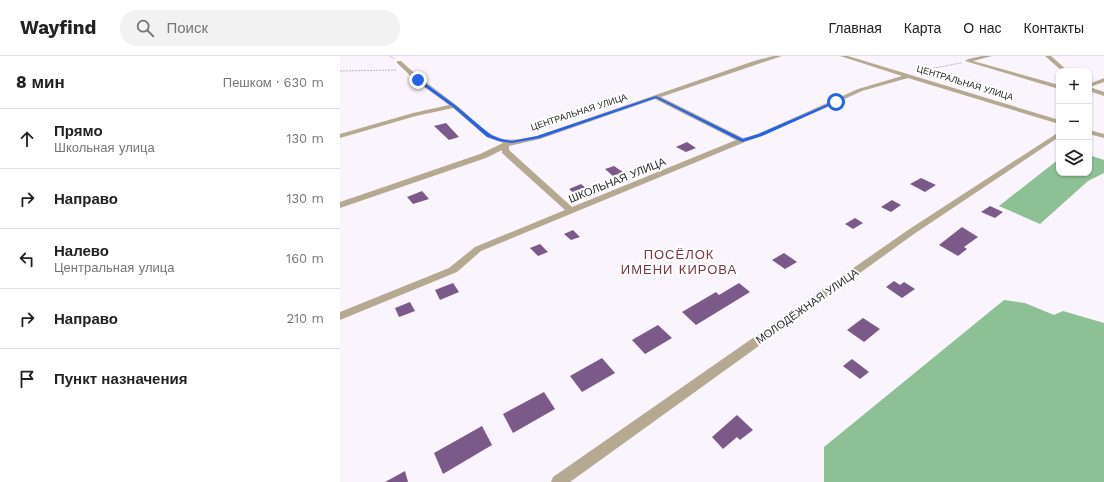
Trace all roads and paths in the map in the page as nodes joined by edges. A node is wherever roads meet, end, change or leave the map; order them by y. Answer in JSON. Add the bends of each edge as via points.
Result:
{"nodes":[{"id":1,"x":779,"y":56,"type":"edge"},
{"id":2,"x":843,"y":56,"type":"edge"},
{"id":3,"x":990,"y":56,"type":"edge"},
{"id":4,"x":1048,"y":56,"type":"edge"},
{"id":5,"x":968,"y":61,"type":"junction"},
{"id":6,"x":399,"y":62,"type":"dead end"},
{"id":7,"x":1062,"y":68,"type":"edge"},
{"id":8,"x":406,"y":70,"type":"junction"},
{"id":9,"x":340,"y":71,"type":"edge"},
{"id":10,"x":908,"y":76,"type":"junction"},
{"id":11,"x":1104,"y":80,"type":"edge"},
{"id":12,"x":1092,"y":85,"type":"edge"},
{"id":13,"x":1056,"y":86,"type":"edge"},
{"id":14,"x":1092,"y":90,"type":"edge"},
{"id":15,"x":1104,"y":94,"type":"edge"},
{"id":16,"x":656,"y":97,"type":"junction"},
{"id":17,"x":454,"y":106,"type":"junction"},
{"id":18,"x":1056,"y":121,"type":"edge"},
{"id":19,"x":1092,"y":133,"type":"edge"},
{"id":20,"x":340,"y":136,"type":"edge"},
{"id":21,"x":1056,"y":136,"type":"edge"},
{"id":22,"x":1104,"y":136,"type":"edge"},
{"id":23,"x":742,"y":140,"type":"junction"},
{"id":24,"x":509,"y":144,"type":"junction"},
{"id":25,"x":340,"y":205,"type":"edge"},
{"id":26,"x":572,"y":211,"type":"junction"},
{"id":27,"x":340,"y":316,"type":"edge"},
{"id":28,"x":558,"y":482,"type":"edge"}],
"edges":[{"from":1,"to":16,"type":"street","name":"ЦЕНТРАЛЬНАЯ УЛИЦА"},
{"from":2,"to":10,"type":"street","name":"ЦЕНТРАЛЬНАЯ УЛИЦА"},
{"from":3,"to":5,"type":"street"},
{"from":4,"to":7,"type":"street"},
{"from":5,"to":10,"type":"path","via":[[925,69]]},
{"from":5,"to":13,"type":"street"},
{"from":6,"to":8,"type":"street"},
{"from":8,"to":9,"type":"path"},
{"from":8,"to":17,"type":"street"},
{"from":10,"to":18,"type":"street","name":"ЦЕНТРАЛЬНАЯ УЛИЦА"},
{"from":10,"to":23,"type":"street","name":"ШКОЛЬНАЯ УЛИЦА","via":[[860,90],[760,135]]},
{"from":11,"to":12,"type":"street"},
{"from":14,"to":15,"type":"street"},
{"from":16,"to":23,"type":"street"},
{"from":16,"to":24,"type":"street","name":"ЦЕНТРАЛЬНАЯ УЛИЦА","via":[[538,138]]},
{"from":17,"to":20,"type":"street","via":[[415,114]]},
{"from":17,"to":24,"type":"street","via":[[489,136]]},
{"from":19,"to":22,"type":"street"},
{"from":21,"to":28,"type":"street","name":"МОЛОДЁЖНАЯ УЛИЦА","via":[[911,232]]},
{"from":23,"to":26,"type":"street","name":"ШКОЛЬНАЯ УЛИЦА"},
{"from":24,"to":25,"type":"street","name":"ЦЕНТРАЛЬНАЯ УЛИЦА","via":[[483,156]]},
{"from":24,"to":26,"type":"street","via":[[505,151]]},
{"from":26,"to":27,"type":"street","name":"ШКОЛЬНАЯ УЛИЦА","via":[[478,249],[453,270]]}]}
